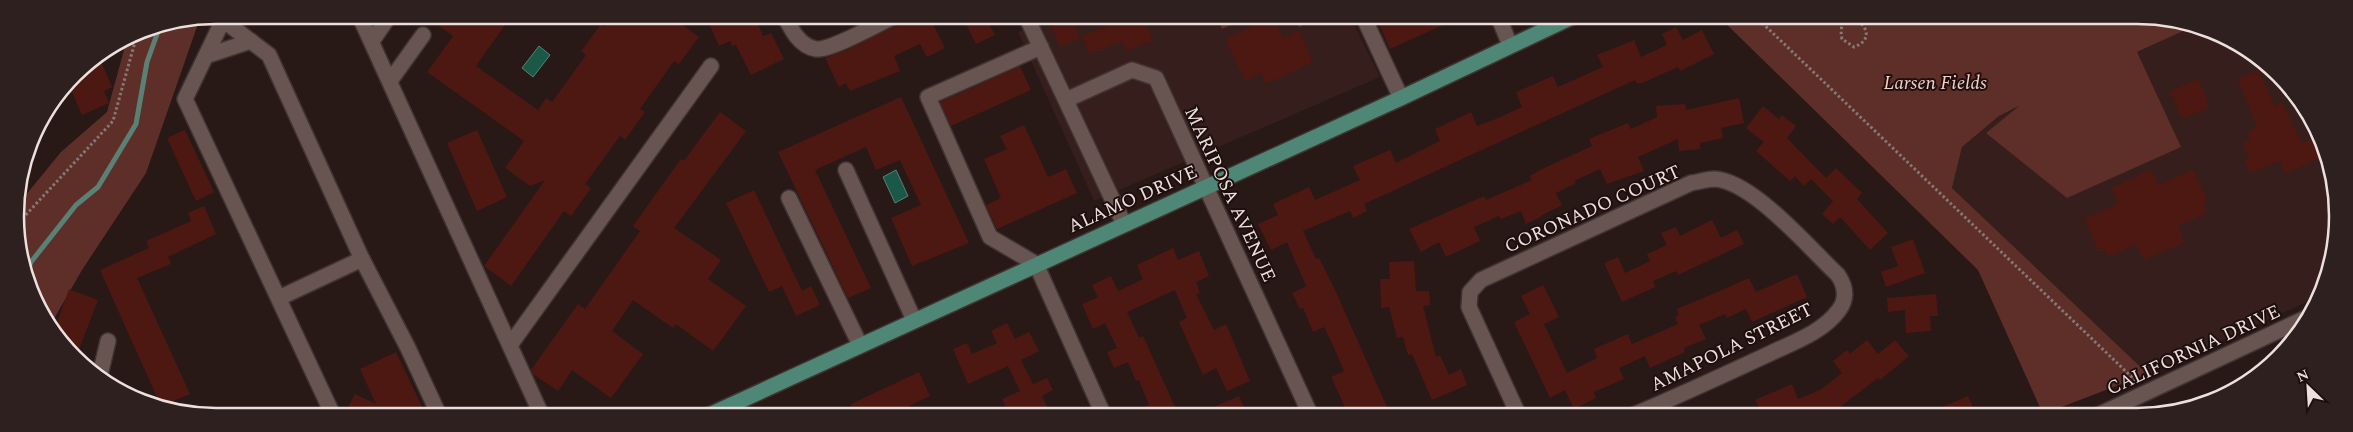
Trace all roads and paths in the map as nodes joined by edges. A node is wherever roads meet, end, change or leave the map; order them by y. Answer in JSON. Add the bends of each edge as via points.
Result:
{"nodes":[{"id":1,"x":220,"y":24,"type":"edge"},
{"id":2,"x":227,"y":24,"type":"edge"},
{"id":3,"x":364,"y":24,"type":"edge"},
{"id":4,"x":384,"y":24,"type":"edge"},
{"id":5,"x":788,"y":24,"type":"edge"},
{"id":6,"x":879,"y":24,"type":"edge"},
{"id":7,"x":1030,"y":24,"type":"edge"},
{"id":8,"x":1367,"y":24,"type":"edge"},
{"id":9,"x":1501,"y":24,"type":"edge"},
{"id":10,"x":1556,"y":24,"type":"edge"},
{"id":11,"x":1763,"y":24,"type":"edge"},
{"id":12,"x":1842,"y":24,"type":"edge"},
{"id":13,"x":1860,"y":24,"type":"edge"},
{"id":14,"x":423,"y":35,"type":"dead end"},
{"id":15,"x":250,"y":41,"type":"junction"},
{"id":16,"x":372,"y":41,"type":"junction"},
{"id":17,"x":135,"y":42,"type":"edge"},
{"id":18,"x":1510,"y":45,"type":"junction"},
{"id":19,"x":1041,"y":46,"type":"junction"},
{"id":20,"x":206,"y":56,"type":"junction"},
{"id":21,"x":711,"y":66,"type":"dead end"},
{"id":22,"x":390,"y":81,"type":"junction"},
{"id":23,"x":1401,"y":98,"type":"junction"},
{"id":24,"x":1066,"y":100,"type":"junction"},
{"id":25,"x":846,"y":170,"type":"dead end"},
{"id":26,"x":1205,"y":187,"type":"junction"},
{"id":27,"x":789,"y":198,"type":"dead end"},
{"id":28,"x":24,"y":218,"type":"edge"},
{"id":29,"x":1124,"y":224,"type":"junction"},
{"id":30,"x":362,"y":259,"type":"junction"},
{"id":31,"x":1036,"y":264,"type":"junction"},
{"id":32,"x":1838,"y":275,"type":"joint"},
{"id":33,"x":279,"y":298,"type":"junction"},
{"id":34,"x":914,"y":320,"type":"junction"},
{"id":35,"x":2298,"y":322,"type":"edge"},
{"id":36,"x":108,"y":341,"type":"dead end"},
{"id":37,"x":510,"y":345,"type":"junction"},
{"id":38,"x":860,"y":345,"type":"junction"},
{"id":39,"x":101,"y":370,"type":"edge"},
{"id":40,"x":2146,"y":392,"type":"junction"},
{"id":41,"x":330,"y":408,"type":"edge"},
{"id":42,"x":435,"y":408,"type":"edge"},
{"id":43,"x":538,"y":408,"type":"edge"},
{"id":44,"x":724,"y":408,"type":"edge"},
{"id":45,"x":1100,"y":408,"type":"edge"},
{"id":46,"x":1307,"y":408,"type":"edge"},
{"id":47,"x":1515,"y":408,"type":"edge"},
{"id":48,"x":1649,"y":408,"type":"edge"},
{"id":49,"x":2111,"y":408,"type":"edge"}],
"edges":[{"from":1,"to":20,"type":"street"},
{"from":2,"to":15,"type":"street"},
{"from":3,"to":16,"type":"street"},
{"from":4,"to":16,"type":"street"},
{"from":5,"to":6,"type":"street","via":[[802,42],[816,49],[833,45]]},
{"from":7,"to":19,"type":"street"},
{"from":8,"to":23,"type":"street"},
{"from":9,"to":18,"type":"street"},
{"from":10,"to":18,"type":"main road","name":"ALAMO DRIVE"},
{"from":11,"to":40,"type":"path"},
{"from":12,"to":13,"type":"path","via":[[1842,39],[1854,46],[1863,44],[1867,39],[1864,26]]},
{"from":14,"to":22,"type":"street"},
{"from":15,"to":20,"type":"street"},
{"from":15,"to":30,"type":"street","via":[[269,55]]},
{"from":16,"to":22,"type":"street"},
{"from":17,"to":28,"type":"path","via":[[113,121]]},
{"from":18,"to":23,"type":"main road","name":"ALAMO DRIVE"},
{"from":19,"to":24,"type":"street"},
{"from":19,"to":31,"type":"street","via":[[928,98],[990,237]]},
{"from":20,"to":33,"type":"street","via":[[185,99]]},
{"from":21,"to":37,"type":"street"},
{"from":22,"to":37,"type":"street"},
{"from":23,"to":26,"type":"main road","name":"ALAMO DRIVE"},
{"from":24,"to":26,"type":"street","name":"MARIPOSA AVENUE","via":[[1132,70],[1156,78]]},
{"from":24,"to":29,"type":"street"},
{"from":25,"to":34,"type":"street"},
{"from":26,"to":29,"type":"main road","name":"ALAMO DRIVE"},
{"from":26,"to":46,"type":"street","name":"MARIPOSA AVENUE"},
{"from":27,"to":38,"type":"street"},
{"from":29,"to":31,"type":"main road","name":"ALAMO DRIVE"},
{"from":30,"to":33,"type":"street"},
{"from":30,"to":42,"type":"street"},
{"from":31,"to":34,"type":"main road","name":"ALAMO DRIVE"},
{"from":31,"to":45,"type":"street"},
{"from":32,"to":47,"type":"street","name":"CORONADO COURT","via":[[1756,197],[1739,186],[1715,179],[1691,183],[1481,280],[1473,287],[1468,296],[1469,307]]},
{"from":32,"to":48,"type":"street","name":"AMAPOLA STREET","via":[[1844,287],[1843,303],[1824,325]]},
{"from":33,"to":41,"type":"street"},
{"from":34,"to":38,"type":"main road","name":"ALAMO DRIVE"},
{"from":35,"to":40,"type":"street","name":"CALIFORNIA DRIVE"},
{"from":36,"to":39,"type":"street"},
{"from":37,"to":43,"type":"street"},
{"from":38,"to":44,"type":"main road","name":"ALAMO DRIVE"},
{"from":40,"to":49,"type":"street","name":"CALIFORNIA DRIVE"}]}
